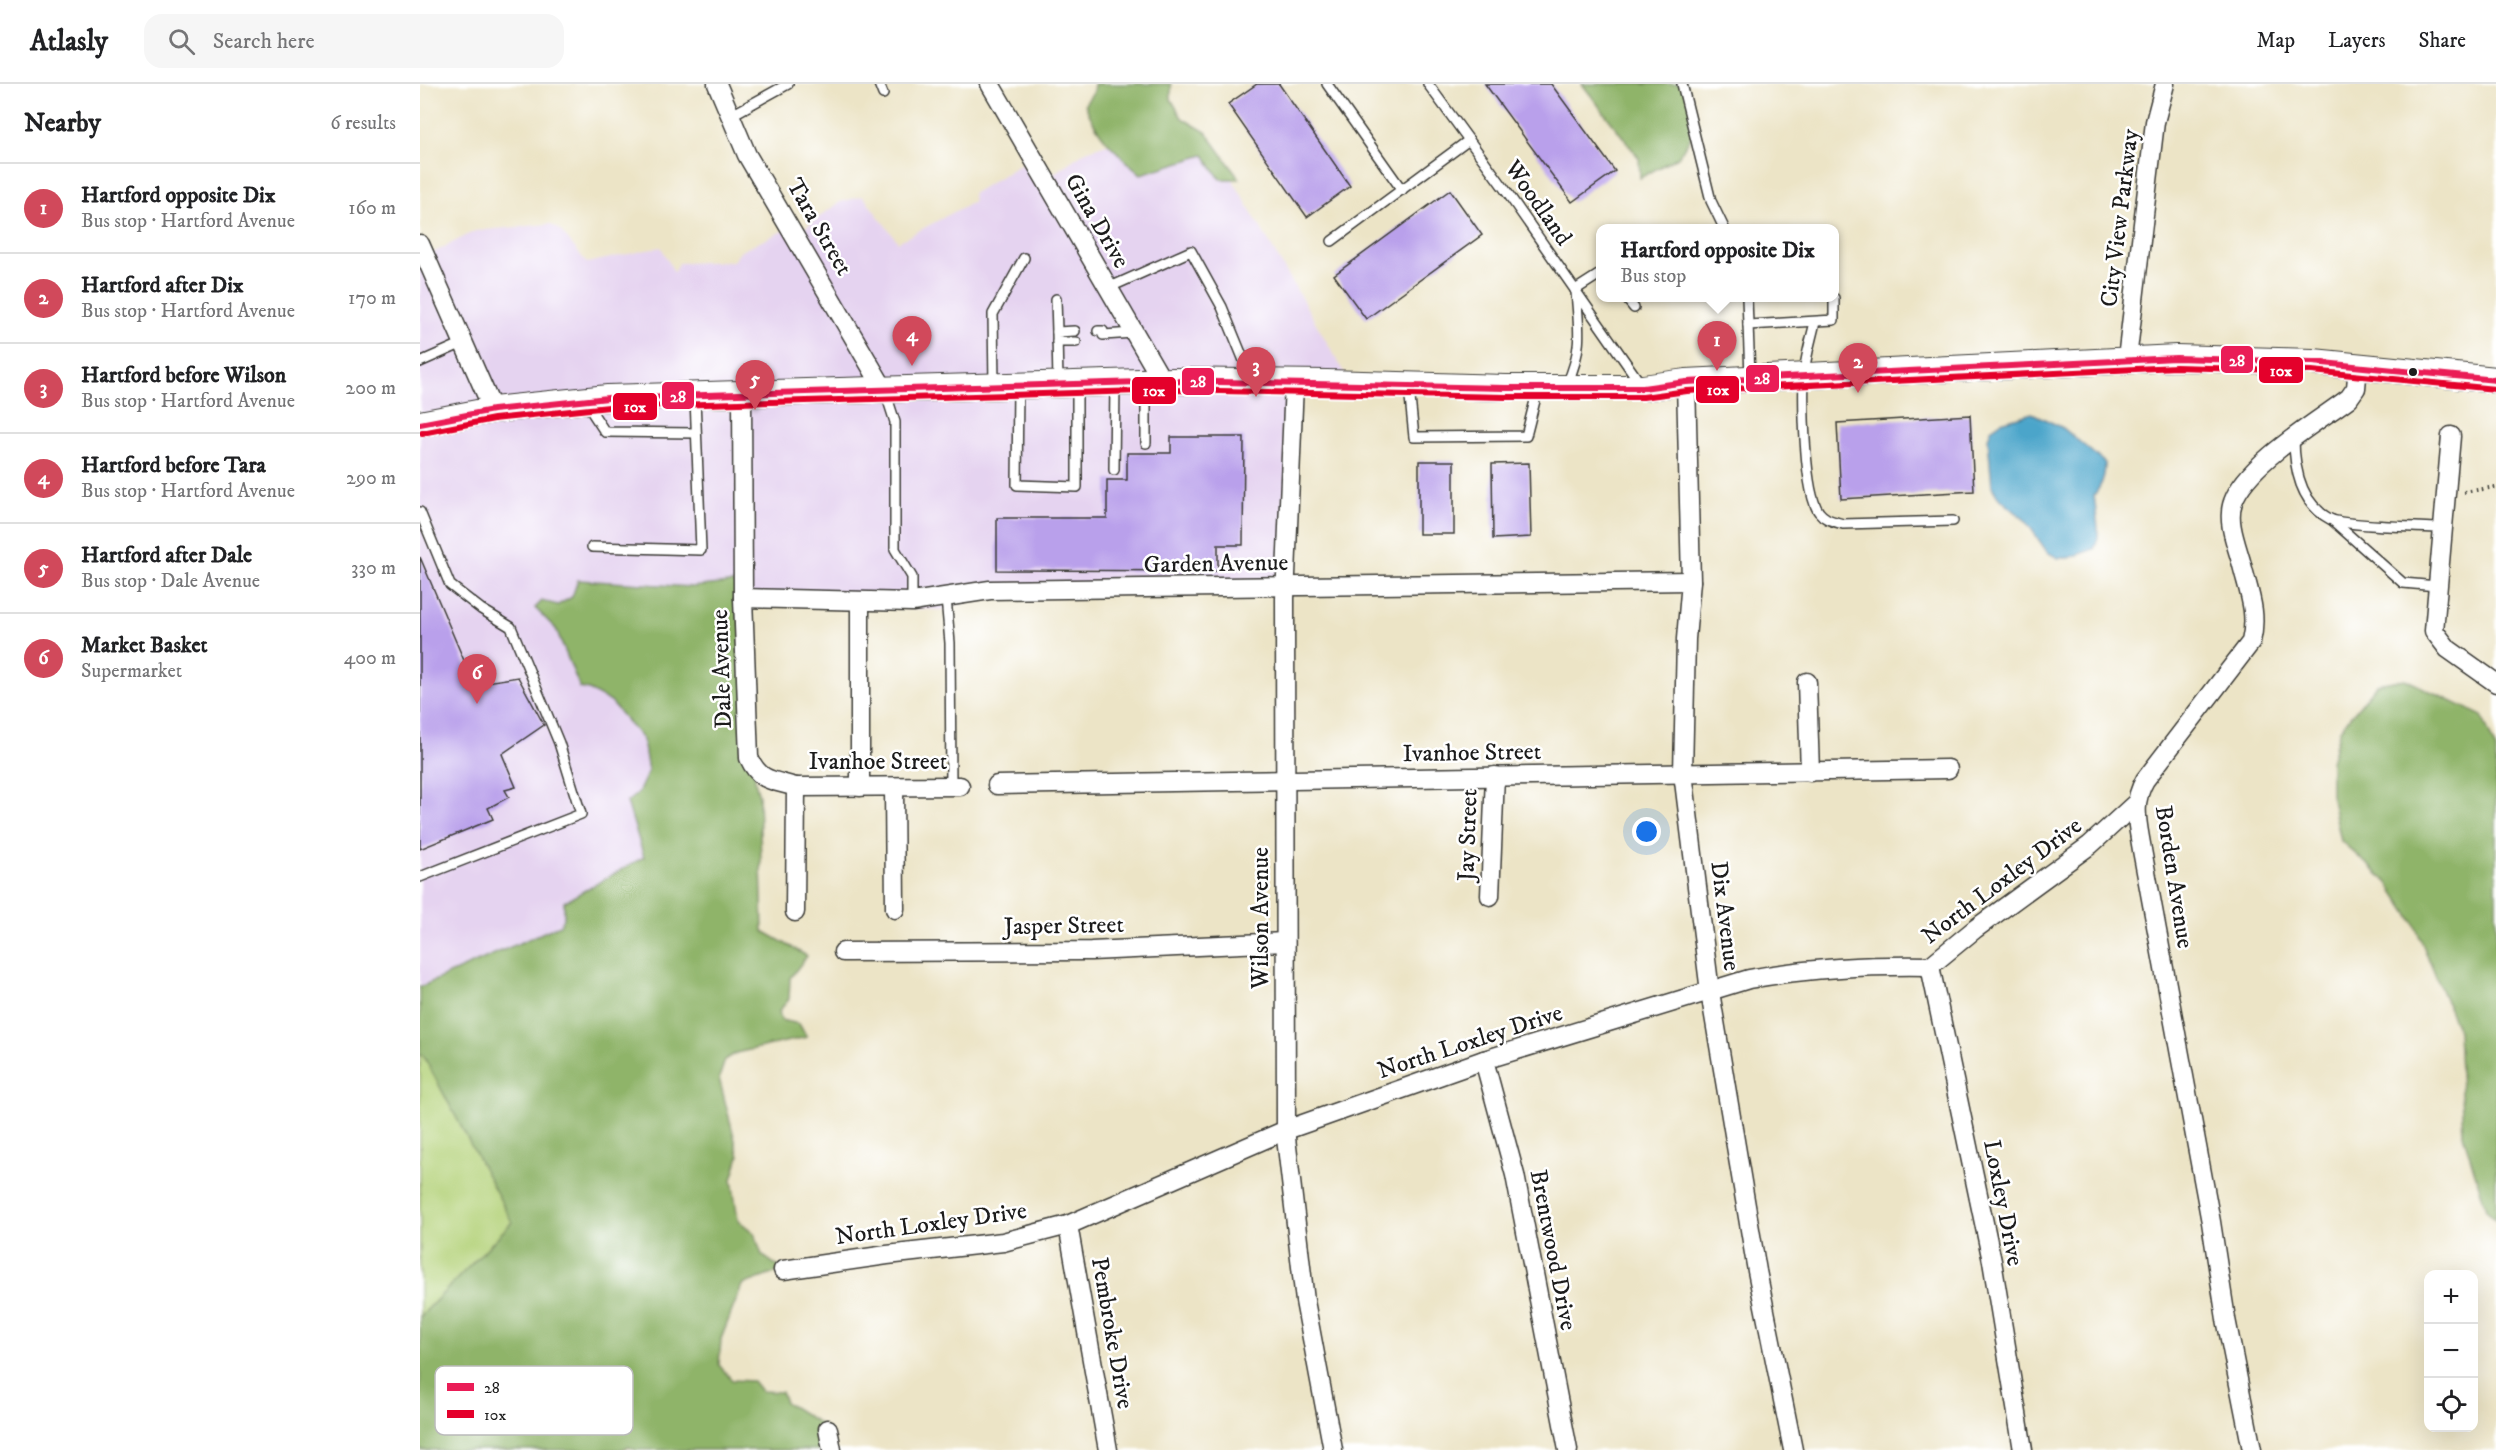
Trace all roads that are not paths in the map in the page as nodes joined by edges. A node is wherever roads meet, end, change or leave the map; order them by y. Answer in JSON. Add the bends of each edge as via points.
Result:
{"nodes":[{"id":1,"x":717,"y":84,"type":"edge"},
{"id":2,"x":788,"y":84,"type":"edge"},
{"id":3,"x":879,"y":84,"type":"edge"},
{"id":4,"x":990,"y":84,"type":"edge"},
{"id":5,"x":1327,"y":84,"type":"edge"},
{"id":6,"x":1428,"y":84,"type":"edge"},
{"id":7,"x":1682,"y":84,"type":"edge"},
{"id":8,"x":2164,"y":84,"type":"edge"},
{"id":9,"x":883,"y":94,"type":"dead end"},
{"id":10,"x":730,"y":116,"type":"junction"},
{"id":11,"x":1469,"y":140,"type":"junction"},
{"id":12,"x":1402,"y":190,"type":"junction"},
{"id":13,"x":1722,"y":224,"type":"edge"},
{"id":14,"x":1332,"y":241,"type":"dead end"},
{"id":15,"x":420,"y":244,"type":"edge"},
{"id":16,"x":1024,"y":258,"type":"dead end"},
{"id":17,"x":1596,"y":277,"type":"edge"},
{"id":18,"x":1108,"y":288,"type":"junction"},
{"id":19,"x":1575,"y":290,"type":"junction"},
{"id":20,"x":1056,"y":299,"type":"dead end"},
{"id":21,"x":1630,"y":302,"type":"edge"},
{"id":22,"x":1747,"y":302,"type":"edge"},
{"id":23,"x":1834,"y":302,"type":"edge"},
{"id":24,"x":1634,"y":308,"type":"dead end"},
{"id":25,"x":1815,"y":322,"type":"junction"},
{"id":26,"x":1748,"y":325,"type":"junction"},
{"id":27,"x":1134,"y":333,"type":"junction"},
{"id":28,"x":1100,"y":336,"type":"dead end"},
{"id":29,"x":1057,"y":337,"type":"junction"},
{"id":30,"x":1075,"y":337,"type":"dead end"},
{"id":31,"x":463,"y":343,"type":"junction"},
{"id":32,"x":2127,"y":359,"type":"junction"},
{"id":33,"x":420,"y":362,"type":"edge"},
{"id":34,"x":2358,"y":365,"type":"junction"},
{"id":35,"x":1804,"y":375,"type":"junction"},
{"id":36,"x":1750,"y":378,"type":"junction"},
{"id":37,"x":2496,"y":380,"type":"edge"},
{"id":38,"x":1253,"y":382,"type":"junction"},
{"id":39,"x":1686,"y":382,"type":"junction"},
{"id":40,"x":1154,"y":383,"type":"junction"},
{"id":41,"x":1294,"y":383,"type":"junction"},
{"id":42,"x":1115,"y":384,"type":"junction"},
{"id":43,"x":1068,"y":385,"type":"junction"},
{"id":44,"x":1409,"y":385,"type":"junction"},
{"id":45,"x":1006,"y":387,"type":"junction"},
{"id":46,"x":1538,"y":388,"type":"junction"},
{"id":47,"x":1566,"y":388,"type":"junction"},
{"id":48,"x":1643,"y":388,"type":"junction"},
{"id":49,"x":885,"y":391,"type":"junction"},
{"id":50,"x":742,"y":394,"type":"junction"},
{"id":51,"x":695,"y":395,"type":"junction"},
{"id":52,"x":584,"y":400,"type":"junction"},
{"id":53,"x":493,"y":410,"type":"junction"},
{"id":54,"x":420,"y":424,"type":"edge"},
{"id":55,"x":696,"y":433,"type":"junction"},
{"id":56,"x":2451,"y":436,"type":"dead end"},
{"id":57,"x":2294,"y":438,"type":"junction"},
{"id":58,"x":1146,"y":443,"type":"dead end"},
{"id":59,"x":1114,"y":470,"type":"dead end"},
{"id":60,"x":420,"y":512,"type":"edge"},
{"id":61,"x":2332,"y":520,"type":"junction"},
{"id":62,"x":1953,"y":521,"type":"dead end"},
{"id":63,"x":2442,"y":528,"type":"junction"},
{"id":64,"x":592,"y":547,"type":"dead end"},
{"id":65,"x":1691,"y":581,"type":"junction"},
{"id":66,"x":2437,"y":586,"type":"junction"},
{"id":67,"x":1286,"y":588,"type":"junction"},
{"id":68,"x":743,"y":598,"type":"junction"},
{"id":69,"x":946,"y":598,"type":"junction"},
{"id":70,"x":860,"y":602,"type":"junction"},
{"id":71,"x":912,"y":602,"type":"junction"},
{"id":72,"x":1807,"y":682,"type":"dead end"},
{"id":73,"x":2496,"y":683,"type":"edge"},
{"id":74,"x":1948,"y":769,"type":"dead end"},
{"id":75,"x":1810,"y":772,"type":"junction"},
{"id":76,"x":1683,"y":774,"type":"junction"},
{"id":77,"x":1495,"y":776,"type":"junction"},
{"id":78,"x":1285,"y":780,"type":"junction"},
{"id":79,"x":996,"y":785,"type":"dead end"},
{"id":80,"x":956,"y":786,"type":"joint"},
{"id":81,"x":796,"y":787,"type":"junction"},
{"id":82,"x":860,"y":787,"type":"junction"},
{"id":83,"x":894,"y":787,"type":"junction"},
{"id":84,"x":2136,"y":803,"type":"junction"},
{"id":85,"x":420,"y":878,"type":"edge"},
{"id":86,"x":1490,"y":896,"type":"dead end"},
{"id":87,"x":895,"y":909,"type":"dead end"},
{"id":88,"x":795,"y":912,"type":"dead end"},
{"id":89,"x":1285,"y":942,"type":"junction"},
{"id":90,"x":843,"y":952,"type":"dead end"},
{"id":91,"x":1930,"y":966,"type":"junction"},
{"id":92,"x":1710,"y":992,"type":"junction"},
{"id":93,"x":1484,"y":1060,"type":"junction"},
{"id":94,"x":1286,"y":1130,"type":"junction"},
{"id":95,"x":1068,"y":1224,"type":"junction"},
{"id":96,"x":783,"y":1270,"type":"dead end"},
{"id":97,"x":828,"y":1429,"type":"dead end"},
{"id":98,"x":832,"y":1450,"type":"edge"},
{"id":99,"x":1108,"y":1450,"type":"edge"},
{"id":100,"x":1333,"y":1450,"type":"edge"},
{"id":101,"x":1568,"y":1450,"type":"edge"},
{"id":102,"x":1792,"y":1450,"type":"edge"},
{"id":103,"x":2023,"y":1450,"type":"edge"},
{"id":104,"x":2252,"y":1450,"type":"edge"}],
"edges":[{"from":1,"to":10,"type":"street","name":"Tara Street"},
{"from":2,"to":10,"type":"lane"},
{"from":3,"to":9,"type":"lane"},
{"from":4,"to":18,"type":"street","name":"Gina Drive"},
{"from":5,"to":12,"type":"lane"},
{"from":6,"to":11,"type":"lane","name":"Woodland"},
{"from":7,"to":13,"type":"lane","via":[[1711,201]]},
{"from":8,"to":32,"type":"street","name":"City View Parkway","via":[[2155,122]]},
{"from":10,"to":49,"type":"street","name":"Tara Street","via":[[747,155]]},
{"from":11,"to":12,"type":"lane"},
{"from":11,"to":19,"type":"lane","name":"Woodland"},
{"from":12,"to":14,"type":"lane"},
{"from":15,"to":31,"type":"street"},
{"from":16,"to":45,"type":"lane","via":[[993,314]]},
{"from":17,"to":19,"type":"lane"},
{"from":18,"to":27,"type":"street","name":"Gina Drive"},
{"from":18,"to":38,"type":"lane","via":[[1191,250],[1222,307]]},
{"from":19,"to":47,"type":"lane","name":"Woodland","via":[[1580,336],[1577,363]]},
{"from":19,"to":48,"type":"lane","name":"Woodland"},
{"from":20,"to":29,"type":"lane"},
{"from":21,"to":24,"type":"lane"},
{"from":22,"to":26,"type":"lane"},
{"from":23,"to":25,"type":"lane","via":[[1834,320]]},
{"from":25,"to":26,"type":"lane"},
{"from":25,"to":35,"type":"lane"},
{"from":26,"to":36,"type":"lane"},
{"from":27,"to":28,"type":"lane"},
{"from":27,"to":40,"type":"street","name":"Gina Drive"},
{"from":29,"to":30,"type":"lane"},
{"from":29,"to":43,"type":"lane"},
{"from":31,"to":33,"type":"lane"},
{"from":31,"to":53,"type":"street"},
{"from":32,"to":34,"type":"main road"},
{"from":32,"to":35,"type":"main road"},
{"from":34,"to":37,"type":"main road"},
{"from":34,"to":57,"type":"street","name":"Borden Avenue","via":[[2356,388],[2349,398]]},
{"from":35,"to":36,"type":"main road"},
{"from":35,"to":62,"type":"lane","via":[[1810,489],[1817,511],[1826,520],[1843,524]]},
{"from":36,"to":39,"type":"main road"},
{"from":38,"to":40,"type":"main road"},
{"from":38,"to":41,"type":"main road"},
{"from":39,"to":48,"type":"main road"},
{"from":39,"to":65,"type":"street","name":"Dix Avenue"},
{"from":40,"to":42,"type":"main road"},
{"from":40,"to":58,"type":"lane"},
{"from":41,"to":44,"type":"main road"},
{"from":41,"to":67,"type":"street","name":"Wilson Avenue"},
{"from":42,"to":43,"type":"main road"},
{"from":42,"to":59,"type":"lane"},
{"from":43,"to":45,"type":"main road"},
{"from":43,"to":45,"type":"lane","via":[[1077,487],[1017,485]]},
{"from":44,"to":46,"type":"main road"},
{"from":44,"to":46,"type":"lane","via":[[1414,437],[1526,436]]},
{"from":45,"to":49,"type":"main road"},
{"from":46,"to":47,"type":"main road"},
{"from":47,"to":48,"type":"main road"},
{"from":49,"to":50,"type":"main road"},
{"from":49,"to":71,"type":"lane","via":[[895,423],[896,549],[912,577]]},
{"from":50,"to":51,"type":"main road"},
{"from":50,"to":68,"type":"street","name":"Dale Avenue"},
{"from":51,"to":52,"type":"main road"},
{"from":51,"to":55,"type":"lane"},
{"from":52,"to":53,"type":"main road"},
{"from":52,"to":55,"type":"lane","via":[[605,432]]},
{"from":53,"to":54,"type":"main road"},
{"from":55,"to":64,"type":"lane","via":[[701,550]]},
{"from":56,"to":63,"type":"street"},
{"from":57,"to":61,"type":"lane","via":[[2300,487],[2314,508]]},
{"from":57,"to":84,"type":"street","name":"Borden Avenue","via":[[2256,470],[2232,503],[2231,522],[2254,615],[2251,642],[2145,780]]},
{"from":60,"to":85,"type":"lane","via":[[450,585],[512,627],[559,743],[581,814]]},
{"from":61,"to":63,"type":"lane"},
{"from":61,"to":66,"type":"lane","via":[[2403,584]]},
{"from":63,"to":66,"type":"street"},
{"from":65,"to":67,"type":"street","name":"Garden Avenue"},
{"from":65,"to":76,"type":"street","name":"Dix Avenue"},
{"from":66,"to":73,"type":"street","via":[[2434,631],[2448,649]]},
{"from":67,"to":69,"type":"street","name":"Garden Avenue","via":[[990,590]]},
{"from":67,"to":78,"type":"street","name":"Wilson Avenue"},
{"from":68,"to":70,"type":"street","name":"Garden Avenue"},
{"from":68,"to":81,"type":"street","name":"Dale Avenue","via":[[749,758],[756,771],[766,778]]},
{"from":69,"to":71,"type":"street","name":"Garden Avenue"},
{"from":69,"to":80,"type":"lane"},
{"from":70,"to":71,"type":"street","name":"Garden Avenue"},
{"from":70,"to":82,"type":"street"},
{"from":72,"to":75,"type":"street"},
{"from":74,"to":75,"type":"street","name":"Ivanhoe Street"},
{"from":75,"to":76,"type":"street","name":"Ivanhoe Street"},
{"from":76,"to":77,"type":"street","name":"Ivanhoe Street"},
{"from":76,"to":92,"type":"street","name":"Dix Avenue"},
{"from":77,"to":78,"type":"street","name":"Ivanhoe Street"},
{"from":77,"to":86,"type":"street","name":"Jay Street"},
{"from":78,"to":79,"type":"street","name":"Ivanhoe Street"},
{"from":78,"to":89,"type":"street","name":"Wilson Avenue"},
{"from":80,"to":83,"type":"street","name":"Ivanhoe Street"},
{"from":81,"to":82,"type":"street","name":"Ivanhoe Street"},
{"from":81,"to":88,"type":"street"},
{"from":82,"to":83,"type":"street","name":"Ivanhoe Street"},
{"from":83,"to":87,"type":"street"},
{"from":84,"to":91,"type":"street","name":"North Loxley Drive","via":[[2090,845]]},
{"from":84,"to":104,"type":"street","name":"Borden Avenue"},
{"from":89,"to":90,"type":"street","name":"Jasper Street","via":[[1091,951]]},
{"from":89,"to":94,"type":"street","name":"Wilson Avenue"},
{"from":91,"to":92,"type":"street","name":"North Loxley Drive","via":[[1785,973],[1749,979]]},
{"from":91,"to":103,"type":"street","name":"Loxley Drive","via":[[1992,1261]]},
{"from":92,"to":93,"type":"street","name":"North Loxley Drive"},
{"from":92,"to":102,"type":"street","name":"Dix Avenue"},
{"from":93,"to":94,"type":"street","name":"North Loxley Drive"},
{"from":93,"to":101,"type":"street","name":"Brentwood Drive","via":[[1515,1175]]},
{"from":94,"to":95,"type":"street","name":"North Loxley Drive"},
{"from":94,"to":100,"type":"street","name":"Wilson Avenue","via":[[1305,1301]]},
{"from":95,"to":96,"type":"street","name":"North Loxley Drive","via":[[1003,1242]]},
{"from":95,"to":99,"type":"street","name":"Pembroke Drive"},
{"from":97,"to":98,"type":"street"}]}
